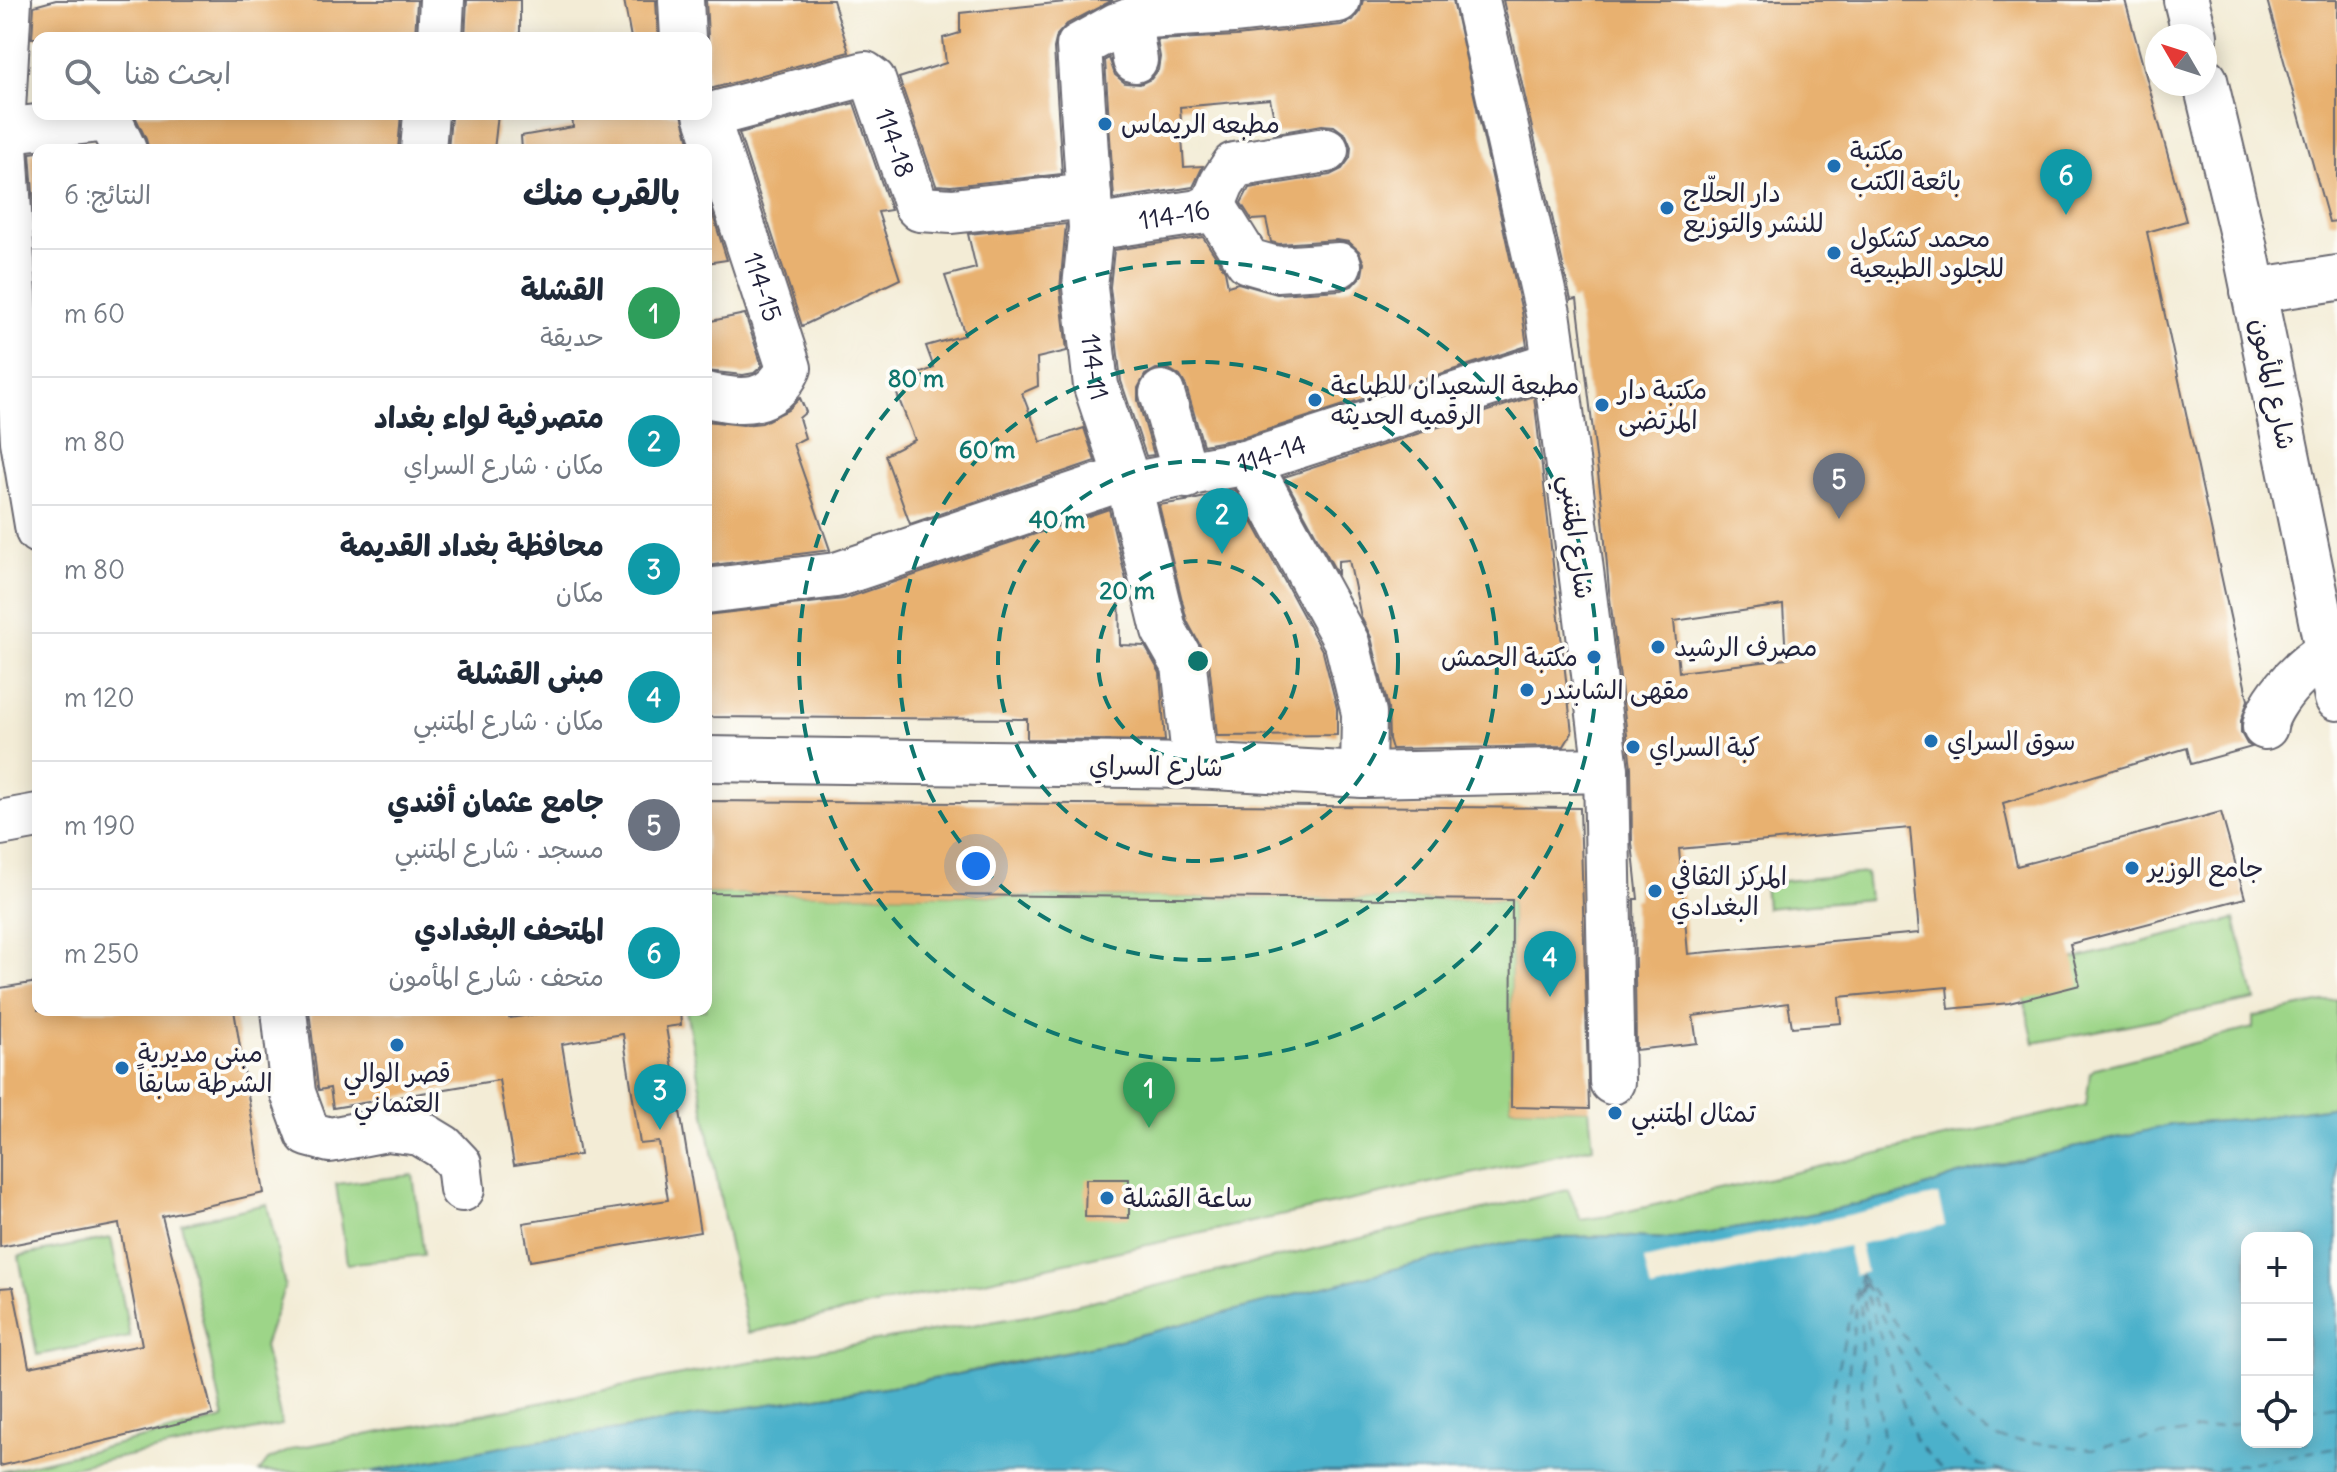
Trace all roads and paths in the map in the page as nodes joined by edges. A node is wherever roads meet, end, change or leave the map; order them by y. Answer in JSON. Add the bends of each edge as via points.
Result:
{"nodes":[{"id":1,"x":11,"y":0,"type":"edge"},
{"id":2,"x":442,"y":0,"type":"edge"},
{"id":3,"x":681,"y":0,"type":"edge"},
{"id":4,"x":1338,"y":0,"type":"edge"},
{"id":5,"x":1477,"y":0,"type":"edge"},
{"id":6,"x":2186,"y":0,"type":"edge"},
{"id":7,"x":1233,"y":5,"type":"edge"},
{"id":8,"x":1139,"y":24,"type":"edge"},
{"id":9,"x":2192,"y":24,"type":"edge"},
{"id":10,"x":440,"y":32,"type":"edge"},
{"id":11,"x":683,"y":32,"type":"edge"},
{"id":12,"x":2209,"y":96,"type":"edge"},
{"id":13,"x":712,"y":113,"type":"edge"},
{"id":14,"x":101,"y":120,"type":"edge"},
{"id":15,"x":109,"y":120,"type":"edge"},
{"id":16,"x":426,"y":120,"type":"edge"},
{"id":17,"x":708,"y":120,"type":"edge"},
{"id":18,"x":2,"y":130,"type":"edge"},
{"id":19,"x":121,"y":144,"type":"edge"},
{"id":20,"x":424,"y":144,"type":"edge"},
{"id":21,"x":1326,"y":150,"type":"dead end"},
{"id":22,"x":1213,"y":205,"type":"junction"},
{"id":23,"x":1090,"y":212,"type":"junction"},
{"id":24,"x":1339,"y":265,"type":"dead end"},
{"id":25,"x":2337,"y":278,"type":"edge"},
{"id":26,"x":2253,"y":291,"type":"junction"},
{"id":27,"x":1555,"y":363,"type":"junction"},
{"id":28,"x":1162,"y":393,"type":"dead end"},
{"id":29,"x":712,"y":396,"type":"edge"},
{"id":30,"x":1248,"y":462,"type":"junction"},
{"id":31,"x":14,"y":468,"type":"edge"},
{"id":32,"x":1186,"y":476,"type":"junction"},
{"id":33,"x":1129,"y":485,"type":"junction"},
{"id":34,"x":32,"y":515,"type":"edge"},
{"id":35,"x":712,"y":590,"type":"edge"},
{"id":36,"x":2333,"y":658,"type":"edge"},
{"id":37,"x":2265,"y":727,"type":"dead end"},
{"id":38,"x":712,"y":759,"type":"edge"},
{"id":39,"x":1195,"y":766,"type":"junction"},
{"id":40,"x":1606,"y":770,"type":"junction"},
{"id":41,"x":1381,"y":775,"type":"junction"},
{"id":42,"x":32,"y":817,"type":"edge"},
{"id":43,"x":0,"y":823,"type":"edge"},
{"id":44,"x":285,"y":1016,"type":"edge"},
{"id":45,"x":1612,"y":1082,"type":"dead end"},
{"id":46,"x":462,"y":1189,"type":"dead end"}],
"edges":[{"from":1,"to":18,"type":"street"},
{"from":2,"to":10,"type":"street"},
{"from":3,"to":11,"type":"street"},
{"from":4,"to":7,"type":"street"},
{"from":5,"to":27,"type":"street","name":"شارع المتنبي"},
{"from":6,"to":9,"type":"street"},
{"from":7,"to":8,"type":"street"},
{"from":8,"to":23,"type":"street","name":"114-11","via":[[1079,46]]},
{"from":12,"to":26,"type":"street","name":"شارع المأمون"},
{"from":13,"to":23,"type":"street","name":"114-18","via":[[865,74],[873,80],[920,209]]},
{"from":14,"to":18,"type":"street"},
{"from":15,"to":19,"type":"street"},
{"from":16,"to":20,"type":"street"},
{"from":17,"to":29,"type":"street","name":"114-15","via":[[789,368],[782,384],[766,395],[740,401]]},
{"from":18,"to":31,"type":"street","via":[[22,427]]},
{"from":21,"to":22,"type":"street","name":"114-16","via":[[1234,165]]},
{"from":22,"to":23,"type":"street","name":"114-16","via":[[1199,212]]},
{"from":22,"to":24,"type":"street","via":[[1248,261],[1276,269]]},
{"from":23,"to":33,"type":"street","name":"114-11","via":[[1085,287],[1096,386]]},
{"from":25,"to":26,"type":"street"},
{"from":26,"to":36,"type":"street","name":"شارع المأمون"},
{"from":27,"to":30,"type":"street","name":"114-14"},
{"from":27,"to":40,"type":"street","name":"شارع المتنبي"},
{"from":28,"to":32,"type":"street"},
{"from":30,"to":32,"type":"street","name":"114-14"},
{"from":30,"to":41,"type":"street","via":[[1347,643]]},
{"from":31,"to":34,"type":"street"},
{"from":32,"to":33,"type":"street","name":"114-14"},
{"from":33,"to":35,"type":"street","name":"114-14","via":[[1115,481],[836,575]]},
{"from":33,"to":39,"type":"street","name":"114-11","via":[[1164,630],[1184,665]]},
{"from":36,"to":37,"type":"street","via":[[2305,668],[2273,705]]},
{"from":38,"to":39,"type":"street","name":"شارع السراي"},
{"from":39,"to":41,"type":"street","name":"شارع السراي"},
{"from":40,"to":41,"type":"street","name":"شارع السراي"},
{"from":40,"to":45,"type":"street","name":"شارع المتنبي"},
{"from":42,"to":43,"type":"street"},
{"from":44,"to":46,"type":"street","via":[[293,1093],[308,1134],[330,1140],[387,1129],[420,1133],[459,1164]]}]}
